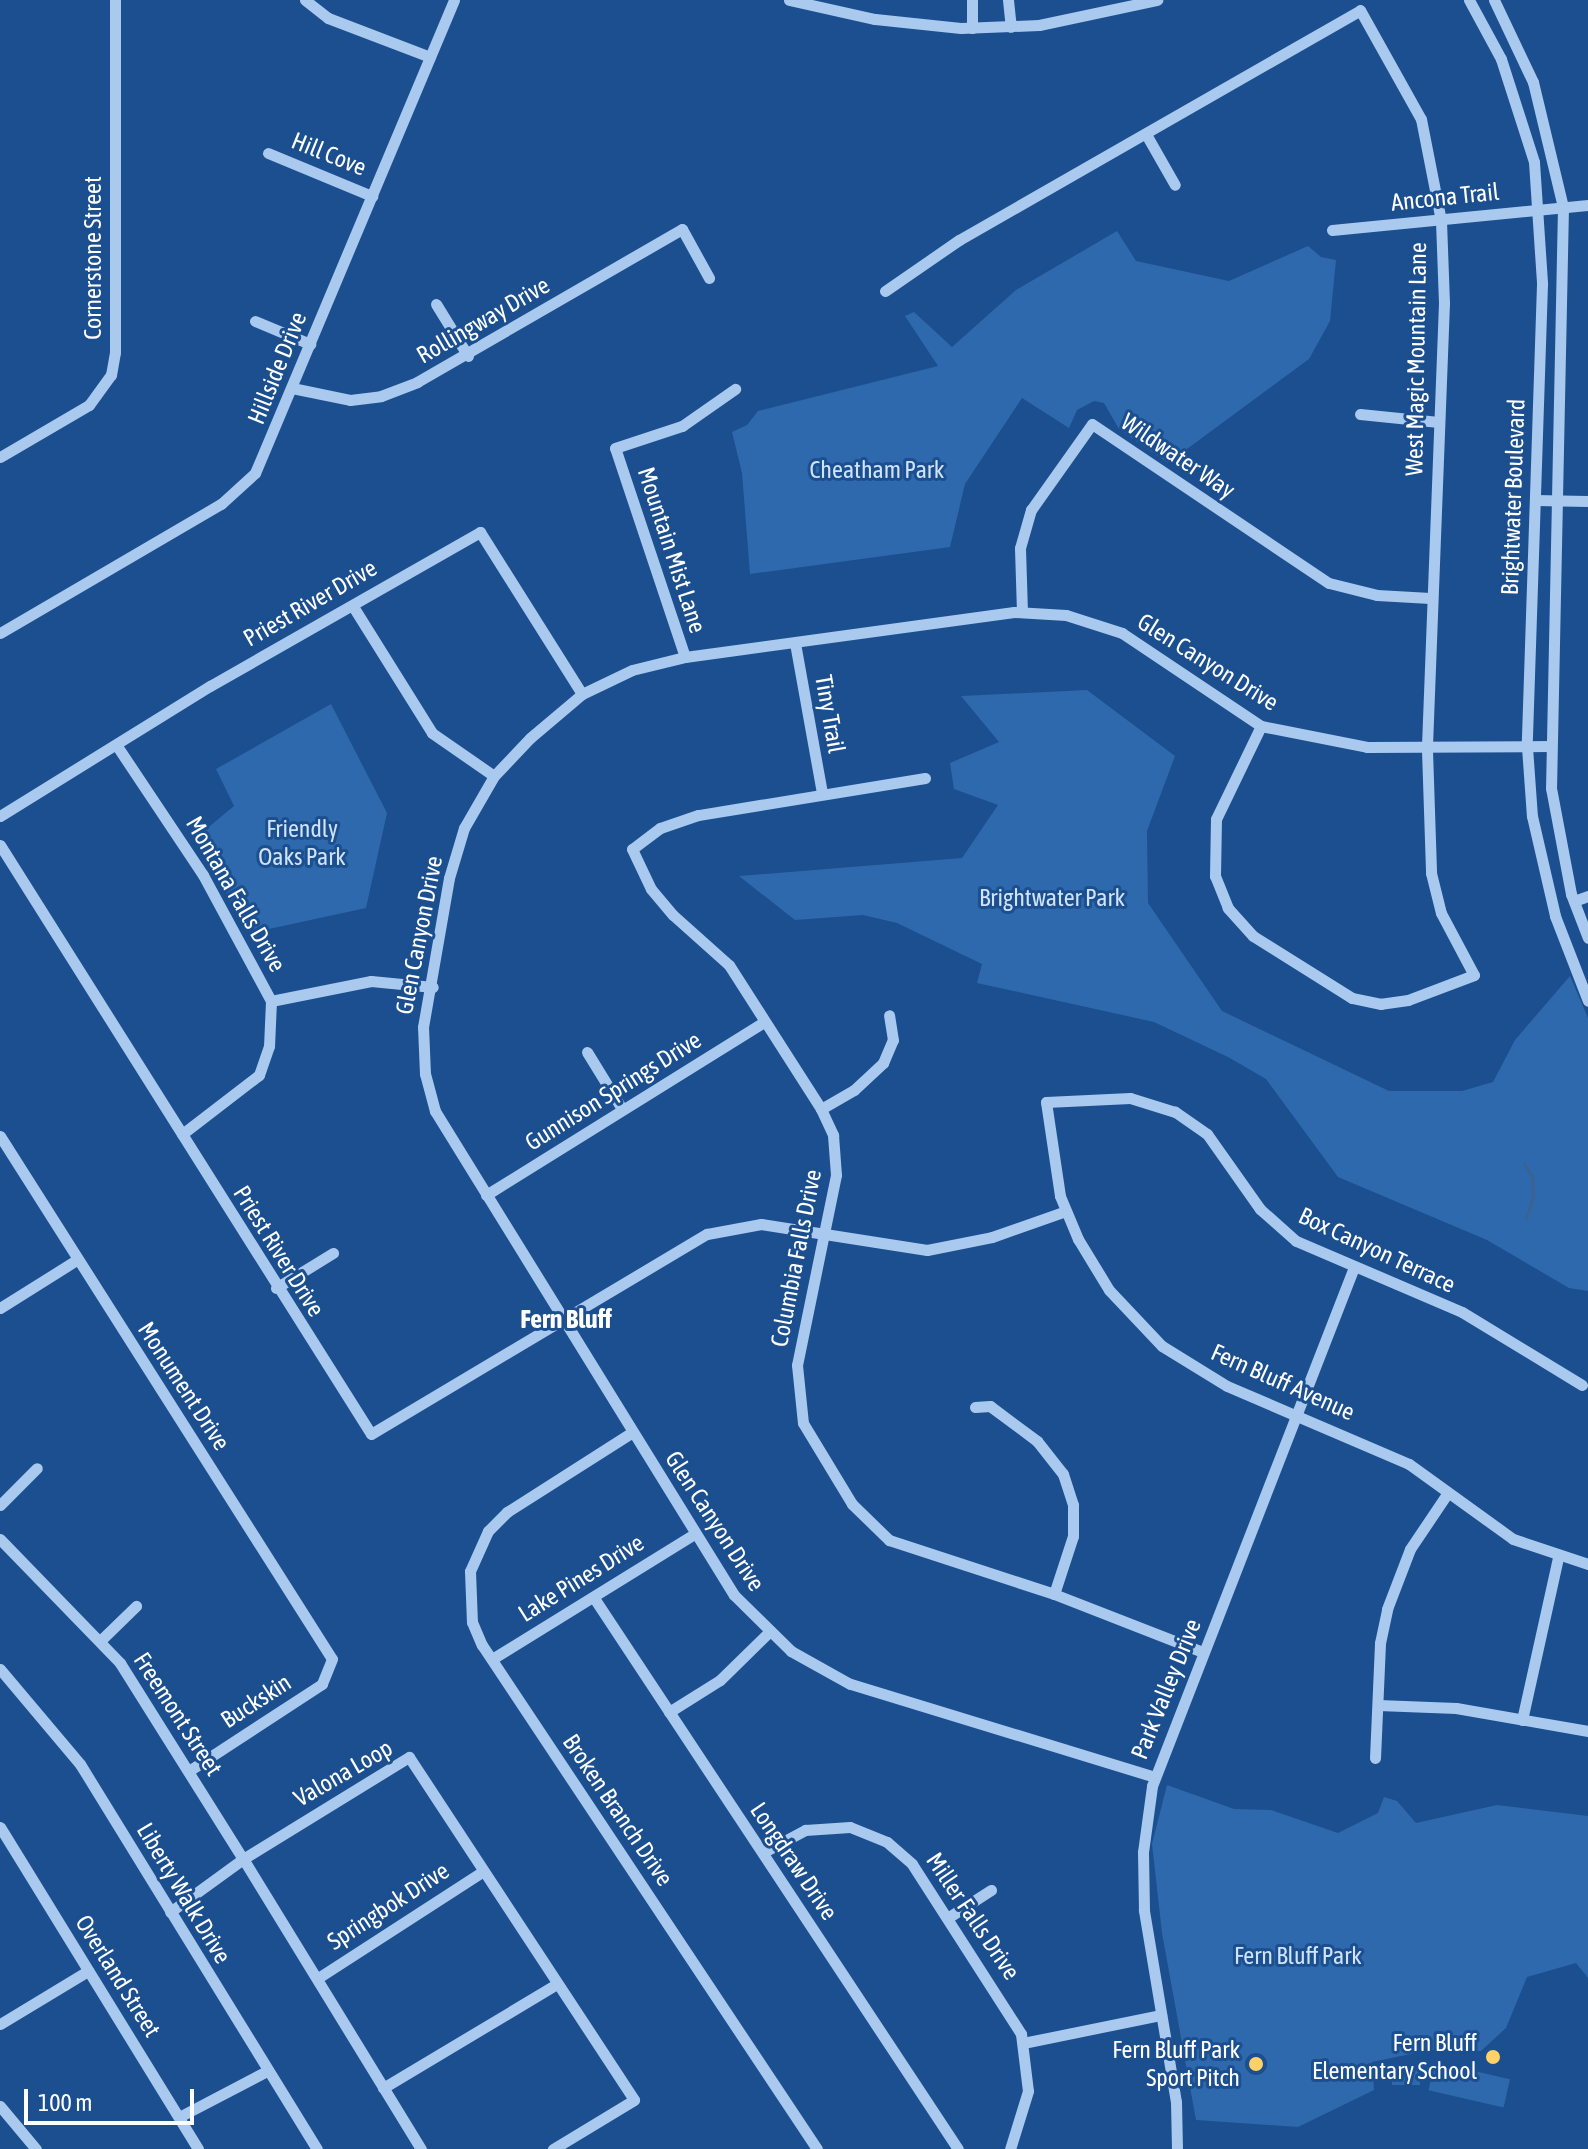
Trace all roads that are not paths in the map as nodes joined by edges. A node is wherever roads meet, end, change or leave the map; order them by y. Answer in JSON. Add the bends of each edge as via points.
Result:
{"nodes":[{"id":1,"x":115,"y":0,"type":"edge"},
{"id":2,"x":305,"y":0,"type":"edge"},
{"id":3,"x":454,"y":0,"type":"edge"},
{"id":4,"x":789,"y":0,"type":"edge"},
{"id":5,"x":972,"y":0,"type":"edge"},
{"id":6,"x":1008,"y":0,"type":"edge"},
{"id":7,"x":1157,"y":0,"type":"edge"},
{"id":8,"x":1469,"y":0,"type":"edge"},
{"id":9,"x":1494,"y":0,"type":"edge"},
{"id":10,"x":1011,"y":27,"type":"junction"},
{"id":11,"x":972,"y":28,"type":"junction"},
{"id":12,"x":430,"y":57,"type":"junction"},
{"id":13,"x":1147,"y":136,"type":"junction"},
{"id":14,"x":268,"y":153,"type":"dead end"},
{"id":15,"x":1175,"y":185,"type":"dead end"},
{"id":16,"x":372,"y":196,"type":"junction"},
{"id":17,"x":1588,"y":205,"type":"edge"},
{"id":18,"x":1563,"y":207,"type":"junction"},
{"id":19,"x":1539,"y":210,"type":"junction"},
{"id":20,"x":1441,"y":221,"type":"junction"},
{"id":21,"x":1332,"y":230,"type":"dead end"},
{"id":22,"x":709,"y":278,"type":"dead end"},
{"id":23,"x":885,"y":291,"type":"dead end"},
{"id":24,"x":436,"y":304,"type":"dead end"},
{"id":25,"x":255,"y":321,"type":"dead end"},
{"id":26,"x":310,"y":344,"type":"junction"},
{"id":27,"x":468,"y":356,"type":"junction"},
{"id":28,"x":292,"y":388,"type":"junction"},
{"id":29,"x":735,"y":389,"type":"dead end"},
{"id":30,"x":1360,"y":414,"type":"dead end"},
{"id":31,"x":1439,"y":422,"type":"junction"},
{"id":32,"x":0,"y":457,"type":"edge"},
{"id":33,"x":1535,"y":500,"type":"junction"},
{"id":34,"x":1557,"y":500,"type":"junction"},
{"id":35,"x":1588,"y":501,"type":"edge"},
{"id":36,"x":1430,"y":598,"type":"junction"},
{"id":37,"x":354,"y":608,"type":"junction"},
{"id":38,"x":1022,"y":612,"type":"junction"},
{"id":39,"x":0,"y":633,"type":"edge"},
{"id":40,"x":795,"y":643,"type":"junction"},
{"id":41,"x":685,"y":657,"type":"junction"},
{"id":42,"x":582,"y":694,"type":"junction"},
{"id":43,"x":1261,"y":726,"type":"junction"},
{"id":44,"x":117,"y":746,"type":"junction"},
{"id":45,"x":1551,"y":746,"type":"junction"},
{"id":46,"x":1527,"y":747,"type":"junction"},
{"id":47,"x":1427,"y":750,"type":"junction"},
{"id":48,"x":494,"y":776,"type":"junction"},
{"id":49,"x":925,"y":778,"type":"dead end"},
{"id":50,"x":822,"y":793,"type":"junction"},
{"id":51,"x":0,"y":816,"type":"edge"},
{"id":52,"x":0,"y":845,"type":"edge"},
{"id":53,"x":1588,"y":896,"type":"edge"},
{"id":54,"x":1574,"y":901,"type":"junction"},
{"id":55,"x":1588,"y":938,"type":"edge"},
{"id":56,"x":433,"y":987,"type":"junction"},
{"id":57,"x":271,"y":1001,"type":"junction"},
{"id":58,"x":1588,"y":1001,"type":"edge"},
{"id":59,"x":889,"y":1015,"type":"dead end"},
{"id":60,"x":764,"y":1022,"type":"junction"},
{"id":61,"x":587,"y":1052,"type":"dead end"},
{"id":62,"x":1046,"y":1102,"type":"joint"},
{"id":63,"x":622,"y":1109,"type":"junction"},
{"id":64,"x":821,"y":1109,"type":"junction"},
{"id":65,"x":182,"y":1134,"type":"junction"},
{"id":66,"x":0,"y":1136,"type":"edge"},
{"id":67,"x":486,"y":1195,"type":"junction"},
{"id":68,"x":1066,"y":1211,"type":"junction"},
{"id":69,"x":824,"y":1235,"type":"junction"},
{"id":70,"x":333,"y":1253,"type":"dead end"},
{"id":71,"x":75,"y":1261,"type":"junction"},
{"id":72,"x":1354,"y":1267,"type":"junction"},
{"id":73,"x":276,"y":1288,"type":"junction"},
{"id":74,"x":0,"y":1308,"type":"edge"},
{"id":75,"x":564,"y":1320,"type":"junction"},
{"id":76,"x":1582,"y":1385,"type":"dead end"},
{"id":77,"x":975,"y":1407,"type":"dead end"},
{"id":78,"x":1297,"y":1415,"type":"junction"},
{"id":79,"x":631,"y":1433,"type":"junction"},
{"id":80,"x":37,"y":1468,"type":"dead end"},
{"id":81,"x":1447,"y":1494,"type":"junction"},
{"id":82,"x":0,"y":1505,"type":"edge"},
{"id":83,"x":694,"y":1534,"type":"junction"},
{"id":84,"x":0,"y":1539,"type":"edge"},
{"id":85,"x":1558,"y":1557,"type":"junction"},
{"id":86,"x":1588,"y":1564,"type":"edge"},
{"id":87,"x":1054,"y":1594,"type":"junction"},
{"id":88,"x":594,"y":1598,"type":"junction"},
{"id":89,"x":136,"y":1606,"type":"dead end"},
{"id":90,"x":768,"y":1633,"type":"junction"},
{"id":91,"x":101,"y":1640,"type":"junction"},
{"id":92,"x":1203,"y":1652,"type":"junction"},
{"id":93,"x":332,"y":1659,"type":"joint"},
{"id":94,"x":492,"y":1659,"type":"junction"},
{"id":95,"x":0,"y":1669,"type":"edge"},
{"id":96,"x":1378,"y":1705,"type":"junction"},
{"id":97,"x":669,"y":1712,"type":"junction"},
{"id":98,"x":1522,"y":1720,"type":"junction"},
{"id":99,"x":1588,"y":1731,"type":"edge"},
{"id":100,"x":1375,"y":1758,"type":"dead end"},
{"id":101,"x":190,"y":1770,"type":"junction"},
{"id":102,"x":1155,"y":1777,"type":"junction"},
{"id":103,"x":0,"y":1827,"type":"edge"},
{"id":104,"x":764,"y":1852,"type":"junction"},
{"id":105,"x":243,"y":1859,"type":"junction"},
{"id":106,"x":482,"y":1872,"type":"junction"},
{"id":107,"x":991,"y":1890,"type":"dead end"},
{"id":108,"x":170,"y":1912,"type":"junction"},
{"id":109,"x":949,"y":1917,"type":"junction"},
{"id":110,"x":88,"y":1971,"type":"junction"},
{"id":111,"x":318,"y":1978,"type":"junction"},
{"id":112,"x":555,"y":1985,"type":"junction"},
{"id":113,"x":1161,"y":2015,"type":"junction"},
{"id":114,"x":0,"y":2024,"type":"edge"},
{"id":115,"x":1023,"y":2043,"type":"junction"},
{"id":116,"x":267,"y":2071,"type":"junction"},
{"id":117,"x":383,"y":2088,"type":"junction"},
{"id":118,"x":0,"y":2106,"type":"edge"},
{"id":119,"x":179,"y":2117,"type":"junction"},
{"id":120,"x":36,"y":2149,"type":"edge"},
{"id":121,"x":198,"y":2149,"type":"edge"},
{"id":122,"x":317,"y":2149,"type":"edge"},
{"id":123,"x":421,"y":2149,"type":"edge"},
{"id":124,"x":553,"y":2149,"type":"edge"},
{"id":125,"x":817,"y":2149,"type":"edge"},
{"id":126,"x":958,"y":2149,"type":"edge"},
{"id":127,"x":1010,"y":2149,"type":"edge"},
{"id":128,"x":1177,"y":2149,"type":"edge"}],
"edges":[{"from":1,"to":32,"type":"street","name":"Cornerstone Street","via":[[111,375],[83,410]]},
{"from":2,"to":12,"type":"street","via":[[328,18]]},
{"from":3,"to":12,"type":"street","name":"Hillside Drive"},
{"from":4,"to":11,"type":"street","via":[[875,19]]},
{"from":5,"to":11,"type":"street"},
{"from":6,"to":10,"type":"street"},
{"from":7,"to":10,"type":"street","via":[[1089,17]]},
{"from":8,"to":19,"type":"street","name":"Brightwater Boulevard","via":[[1501,59],[1527,128]]},
{"from":9,"to":18,"type":"street","name":"Brightwater Boulevard","via":[[1533,82]]},
{"from":10,"to":11,"type":"street"},
{"from":12,"to":16,"type":"street","name":"Hillside Drive"},
{"from":13,"to":15,"type":"street"},
{"from":13,"to":20,"type":"street","name":"West Magic Mountain Lane","via":[[1360,10],[1421,119]]},
{"from":13,"to":23,"type":"street","name":"West Magic Mountain Lane","via":[[959,240]]},
{"from":14,"to":16,"type":"street","name":"Hill Cove"},
{"from":16,"to":26,"type":"street","name":"Hillside Drive"},
{"from":17,"to":18,"type":"street","name":"Ancona Trail"},
{"from":18,"to":19,"type":"street","name":"Ancona Trail"},
{"from":18,"to":34,"type":"street","name":"Brightwater Boulevard"},
{"from":19,"to":20,"type":"street","name":"Ancona Trail"},
{"from":19,"to":33,"type":"street","name":"Brightwater Boulevard"},
{"from":20,"to":21,"type":"street","name":"Ancona Trail"},
{"from":20,"to":31,"type":"street","name":"West Magic Mountain Lane"},
{"from":22,"to":27,"type":"street","name":"Rollingway Drive","via":[[682,229]]},
{"from":24,"to":27,"type":"street"},
{"from":25,"to":26,"type":"street"},
{"from":26,"to":28,"type":"street","name":"Hillside Drive"},
{"from":27,"to":28,"type":"street","name":"Rollingway Drive","via":[[381,396],[330,399]]},
{"from":28,"to":39,"type":"street","name":"Hillside Drive","via":[[264,458],[236,494]]},
{"from":29,"to":41,"type":"street","name":"Mountain Mist Lane","via":[[682,426],[615,448]]},
{"from":30,"to":31,"type":"street"},
{"from":31,"to":36,"type":"street","name":"West Magic Mountain Lane"},
{"from":33,"to":34,"type":"street"},
{"from":33,"to":46,"type":"street","name":"Brightwater Boulevard"},
{"from":34,"to":35,"type":"street"},
{"from":34,"to":45,"type":"street","name":"Brightwater Boulevard"},
{"from":36,"to":38,"type":"street","name":"Wildwater Way","via":[[1377,595],[1329,583],[1092,424],[1031,510],[1020,548]]},
{"from":36,"to":47,"type":"street","name":"West Magic Mountain Lane"},
{"from":37,"to":42,"type":"street","name":"Priest River Drive","via":[[408,570],[480,532]]},
{"from":37,"to":44,"type":"street","name":"Priest River Drive","via":[[210,686]]},
{"from":37,"to":48,"type":"street","via":[[432,733]]},
{"from":38,"to":40,"type":"street","name":"Glen Canyon Drive"},
{"from":38,"to":43,"type":"street","name":"Glen Canyon Drive","via":[[1066,615],[1122,633]]},
{"from":40,"to":41,"type":"street","name":"Glen Canyon Drive"},
{"from":40,"to":50,"type":"street","name":"Tiny Trail"},
{"from":41,"to":42,"type":"street","name":"Glen Canyon Drive","via":[[632,670]]},
{"from":42,"to":48,"type":"street","name":"Glen Canyon Drive"},
{"from":43,"to":47,"type":"street","name":"Glen Canyon Drive","via":[[1331,743]]},
{"from":43,"to":47,"type":"street","name":"West Magic Mountain Lane","via":[[1216,819],[1215,876],[1228,908],[1253,936],[1352,998],[1381,1004],[1408,1000],[1474,975],[1441,913],[1431,873]]},
{"from":44,"to":51,"type":"street","name":"Priest River Drive"},
{"from":44,"to":57,"type":"street","name":"Montana Falls Drive","via":[[203,875]]},
{"from":45,"to":46,"type":"street","name":"Glen Canyon Drive"},
{"from":45,"to":54,"type":"street","name":"Brightwater Boulevard","via":[[1556,829]]},
{"from":46,"to":47,"type":"street","name":"Glen Canyon Drive"},
{"from":46,"to":58,"type":"street","name":"Brightwater Boulevard","via":[[1532,816],[1555,916]]},
{"from":48,"to":56,"type":"street","name":"Glen Canyon Drive","via":[[464,828],[449,878]]},
{"from":49,"to":50,"type":"street","name":"Columbia Falls Drive"},
{"from":50,"to":60,"type":"street","name":"Columbia Falls Drive","via":[[698,815],[660,828],[632,849],[651,889],[729,965]]},
{"from":52,"to":65,"type":"street","name":"Priest River Drive"},
{"from":53,"to":54,"type":"street"},
{"from":54,"to":55,"type":"street","name":"Brightwater Boulevard"},
{"from":56,"to":57,"type":"street","via":[[371,981]]},
{"from":56,"to":67,"type":"street","name":"Glen Canyon Drive","via":[[423,1027],[429,1092],[442,1128]]},
{"from":57,"to":65,"type":"street","name":"Montana Falls Drive","via":[[269,1046],[259,1075]]},
{"from":59,"to":64,"type":"street","via":[[893,1040],[883,1063],[854,1090]]},
{"from":60,"to":63,"type":"street","name":"Gunnison Springs Drive"},
{"from":60,"to":64,"type":"street","name":"Columbia Falls Drive"},
{"from":61,"to":63,"type":"street"},
{"from":62,"to":68,"type":"street","name":"Fern Bluff Avenue","via":[[1054,1170]]},
{"from":62,"to":72,"type":"street","name":"Box Canyon Terrace","via":[[1130,1098],[1175,1112],[1207,1134],[1280,1229]]},
{"from":63,"to":67,"type":"street","name":"Gunnison Springs Drive"},
{"from":64,"to":69,"type":"street","name":"Columbia Falls Drive","via":[[837,1159]]},
{"from":65,"to":73,"type":"street","name":"Priest River Drive"},
{"from":66,"to":71,"type":"street","name":"Monument Drive"},
{"from":67,"to":75,"type":"street","name":"Glen Canyon Drive"},
{"from":68,"to":69,"type":"street","via":[[936,1250]]},
{"from":68,"to":78,"type":"street","name":"Fern Bluff Avenue","via":[[1092,1266],[1155,1340],[1227,1386]]},
{"from":69,"to":75,"type":"street","via":[[761,1224],[707,1234]]},
{"from":69,"to":87,"type":"street","name":"Columbia Falls Drive","via":[[797,1365],[797,1398],[807,1430],[852,1504],[868,1524],[904,1548]]},
{"from":70,"to":73,"type":"street"},
{"from":71,"to":74,"type":"street"},
{"from":71,"to":93,"type":"street","name":"Monument Drive"},
{"from":72,"to":76,"type":"street","name":"Box Canyon Terrace","via":[[1462,1312]]},
{"from":72,"to":78,"type":"street","name":"Park Valley Drive"},
{"from":73,"to":75,"type":"street","name":"Priest River Drive","via":[[371,1434]]},
{"from":75,"to":79,"type":"street","name":"Glen Canyon Drive"},
{"from":77,"to":87,"type":"street","via":[[990,1406],[1037,1441],[1063,1474],[1073,1505],[1073,1536]]},
{"from":78,"to":81,"type":"street","name":"Fern Bluff Avenue","via":[[1409,1464]]},
{"from":78,"to":92,"type":"street","name":"Park Valley Drive"},
{"from":79,"to":83,"type":"street","name":"Glen Canyon Drive"},
{"from":79,"to":94,"type":"street","name":"Broken Branch Drive","via":[[488,1531],[470,1571],[472,1622]]},
{"from":80,"to":82,"type":"street"},
{"from":81,"to":85,"type":"street","name":"Fern Bluff Avenue","via":[[1513,1539]]},
{"from":81,"to":96,"type":"street","via":[[1410,1549],[1387,1609]]},
{"from":83,"to":88,"type":"street","name":"Lake Pines Drive"},
{"from":83,"to":90,"type":"street","name":"Glen Canyon Drive","via":[[734,1595]]},
{"from":84,"to":91,"type":"street","name":"Freemont Street"},
{"from":85,"to":86,"type":"street","name":"Fern Bluff Avenue"},
{"from":85,"to":98,"type":"street"},
{"from":87,"to":92,"type":"street","name":"Columbia Falls Drive"},
{"from":88,"to":94,"type":"street","name":"Lake Pines Drive"},
{"from":88,"to":97,"type":"street","name":"Longdraw Drive"},
{"from":89,"to":91,"type":"street"},
{"from":90,"to":97,"type":"street","via":[[720,1680]]},
{"from":90,"to":102,"type":"street","name":"Glen Canyon Drive","via":[[815,1667],[850,1684]]},
{"from":91,"to":101,"type":"street","name":"Freemont Street"},
{"from":92,"to":102,"type":"street","name":"Park Valley Drive"},
{"from":93,"to":101,"type":"street","name":"Buckskin","via":[[322,1684]]},
{"from":94,"to":125,"type":"street","name":"Broken Branch Drive"},
{"from":95,"to":108,"type":"street","name":"Liberty Walk Drive","via":[[63,1740]]},
{"from":96,"to":98,"type":"street","via":[[1429,1705]]},
{"from":96,"to":100,"type":"street"},
{"from":97,"to":104,"type":"street","name":"Longdraw Drive"},
{"from":98,"to":99,"type":"street"},
{"from":101,"to":105,"type":"street","name":"Freemont Street"},
{"from":102,"to":113,"type":"street","name":"Park Valley Drive","via":[[1142,1881]]},
{"from":103,"to":110,"type":"street","name":"Overland Street"},
{"from":104,"to":109,"type":"street","name":"Miller Falls Drive","via":[[796,1833],[823,1826],[873,1834],[912,1864]]},
{"from":104,"to":126,"type":"street","name":"Longdraw Drive"},
{"from":105,"to":106,"type":"street","name":"Valona Loop","via":[[409,1757]]},
{"from":105,"to":108,"type":"street"},
{"from":105,"to":111,"type":"street"},
{"from":106,"to":111,"type":"street","name":"Springbok Drive"},
{"from":106,"to":112,"type":"street","name":"Valona Loop"},
{"from":107,"to":109,"type":"street"},
{"from":108,"to":116,"type":"street","name":"Liberty Walk Drive"},
{"from":109,"to":115,"type":"street","name":"Miller Falls Drive","via":[[1007,2006]]},
{"from":110,"to":114,"type":"street"},
{"from":110,"to":119,"type":"street","name":"Overland Street"},
{"from":111,"to":117,"type":"street"},
{"from":112,"to":117,"type":"street"},
{"from":112,"to":124,"type":"street","name":"Valona Loop","via":[[634,2100]]},
{"from":113,"to":115,"type":"street"},
{"from":113,"to":128,"type":"street","name":"Park Valley Drive","via":[[1176,2102]]},
{"from":115,"to":127,"type":"street","name":"Miller Falls Drive","via":[[1028,2091]]},
{"from":116,"to":119,"type":"street"},
{"from":116,"to":122,"type":"street","name":"Liberty Walk Drive"},
{"from":117,"to":123,"type":"street"},
{"from":118,"to":120,"type":"street"},
{"from":119,"to":121,"type":"street","name":"Overland Street"}]}
